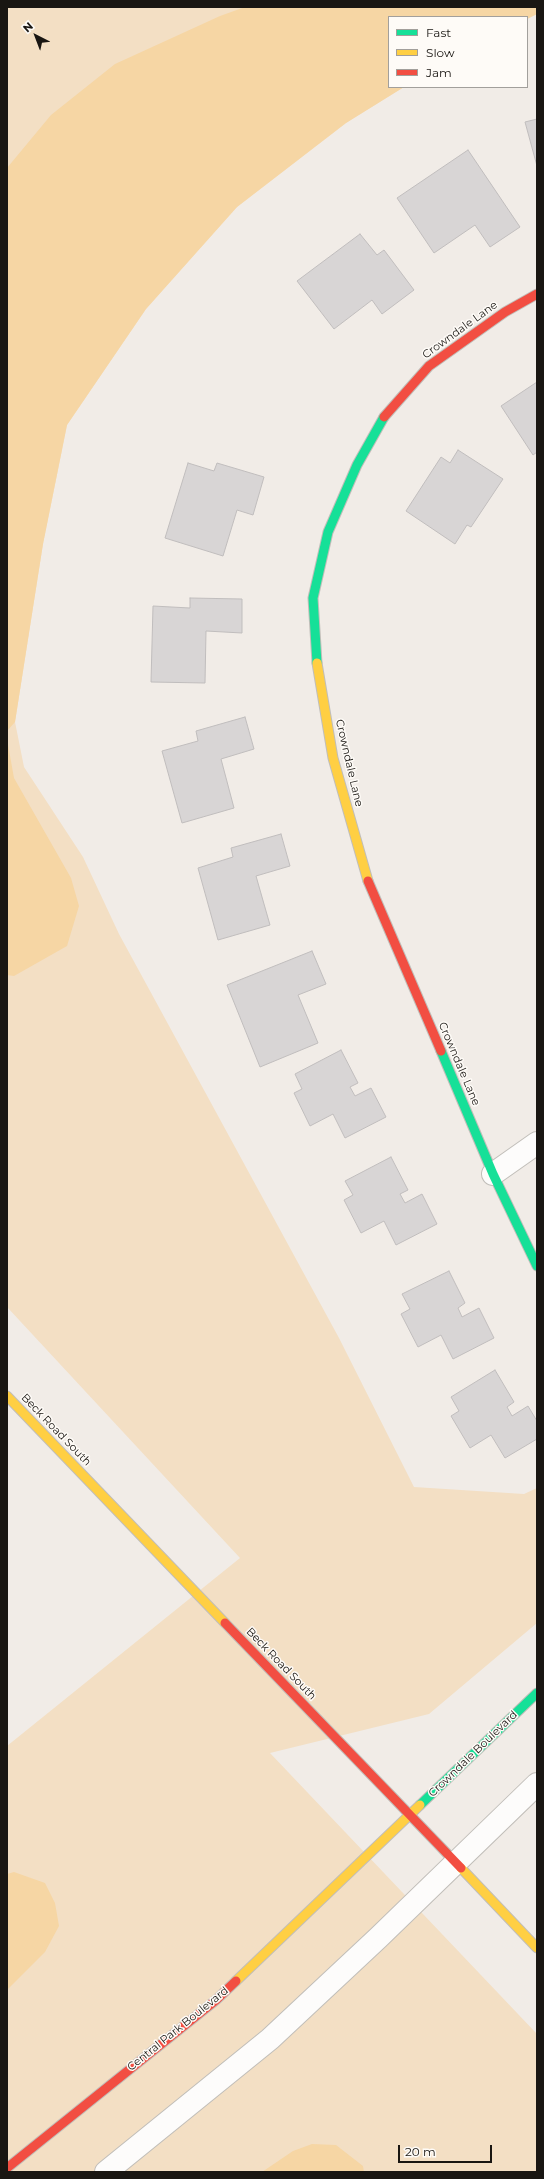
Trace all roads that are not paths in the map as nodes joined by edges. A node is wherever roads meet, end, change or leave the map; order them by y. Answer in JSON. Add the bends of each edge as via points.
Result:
{"nodes":[{"id":1,"x":537,"y":294,"type":"edge"},
{"id":2,"x":537,"y":1143,"type":"edge"},
{"id":3,"x":493,"y":1174,"type":"junction"},
{"id":4,"x":537,"y":1266,"type":"edge"},
{"id":5,"x":7,"y":1396,"type":"edge"},
{"id":6,"x":537,"y":1693,"type":"edge"},
{"id":7,"x":537,"y":1784,"type":"edge"},
{"id":8,"x":409,"y":1815,"type":"junction"},
{"id":9,"x":456,"y":1863,"type":"junction"},
{"id":10,"x":537,"y":1948,"type":"edge"},
{"id":11,"x":7,"y":2168,"type":"edge"},
{"id":12,"x":106,"y":2172,"type":"edge"}],
"edges":[{"from":1,"to":3,"type":"street","name":"Crowndale Lane","via":[[505,312],[429,366],[386,413],[357,465],[328,532],[313,598],[317,668],[333,758],[365,874]]},
{"from":2,"to":3,"type":"street"},
{"from":3,"to":4,"type":"street","name":"Crowndale Lane"},
{"from":5,"to":8,"type":"street","name":"Beck Road South"},
{"from":6,"to":8,"type":"street","name":"Crowndale Boulevard"},
{"from":7,"to":9,"type":"street"},
{"from":8,"to":9,"type":"street","name":"Beck Road South"},
{"from":8,"to":11,"type":"street","name":"Central Park Boulevard","via":[[216,2000]]},
{"from":9,"to":10,"type":"street","name":"Beck Road South"},
{"from":9,"to":12,"type":"street","via":[[270,2039]]}]}
